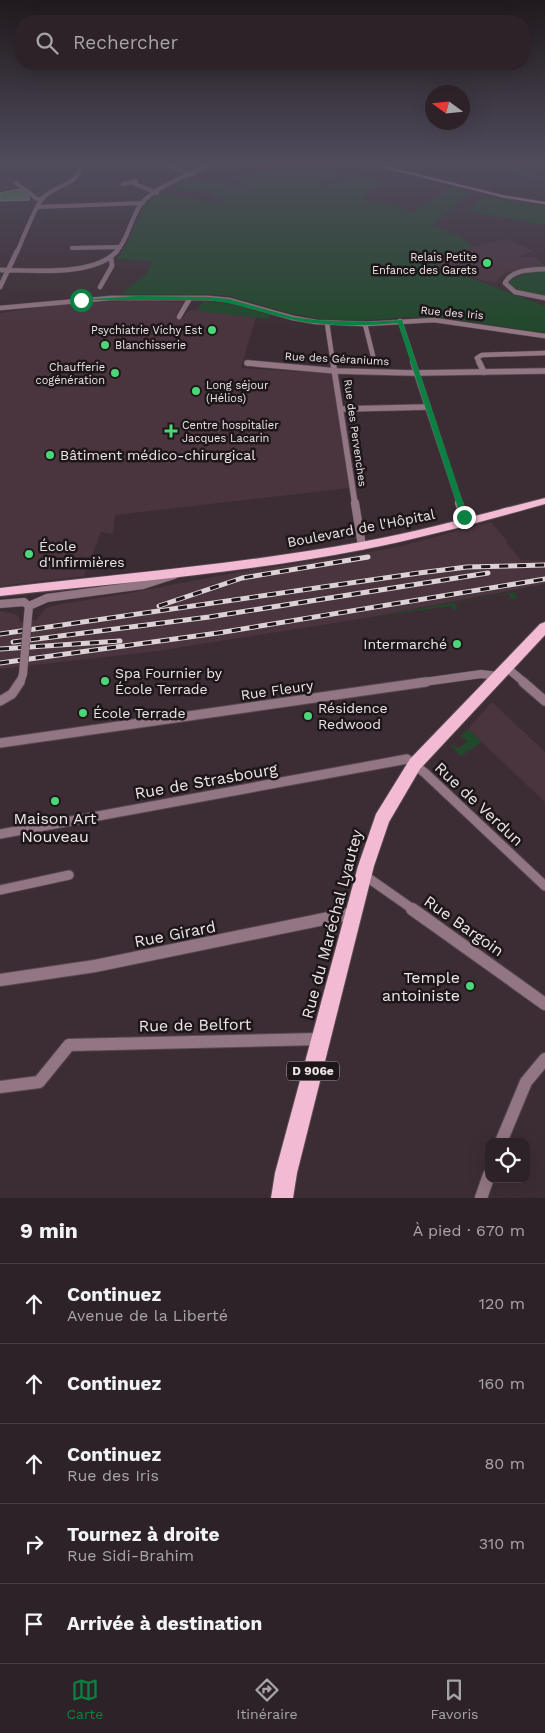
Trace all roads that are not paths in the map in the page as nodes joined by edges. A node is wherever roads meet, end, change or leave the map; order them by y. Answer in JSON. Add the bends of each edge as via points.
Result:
{"nodes":[{"id":1,"x":31,"y":220,"type":"edge"},
{"id":2,"x":134,"y":220,"type":"edge"},
{"id":3,"x":120,"y":247,"type":"junction"},
{"id":4,"x":72,"y":248,"type":"dead end"},
{"id":5,"x":110,"y":258,"type":"junction"},
{"id":6,"x":8,"y":269,"type":"junction"},
{"id":7,"x":545,"y":269,"type":"edge"},
{"id":8,"x":0,"y":270,"type":"edge"},
{"id":9,"x":0,"y":287,"type":"edge"},
{"id":10,"x":100,"y":287,"type":"dead end"},
{"id":11,"x":202,"y":290,"type":"dead end"},
{"id":12,"x":190,"y":298,"type":"junction"},
{"id":13,"x":198,"y":298,"type":"junction"},
{"id":14,"x":545,"y":298,"type":"edge"},
{"id":15,"x":0,"y":308,"type":"edge"},
{"id":16,"x":179,"y":317,"type":"dead end"},
{"id":17,"x":400,"y":321,"type":"junction"},
{"id":18,"x":327,"y":323,"type":"junction"},
{"id":19,"x":365,"y":324,"type":"junction"},
{"id":20,"x":545,"y":336,"type":"edge"},
{"id":21,"x":545,"y":353,"type":"edge"},
{"id":22,"x":373,"y":356,"type":"dead end"},
{"id":23,"x":247,"y":363,"type":"dead end"},
{"id":24,"x":336,"y":371,"type":"junction"},
{"id":25,"x":545,"y":371,"type":"edge"},
{"id":26,"x":484,"y":372,"type":"junction"},
{"id":27,"x":417,"y":374,"type":"junction"},
{"id":28,"x":428,"y":407,"type":"junction"},
{"id":29,"x":342,"y":409,"type":"junction"},
{"id":30,"x":545,"y":502,"type":"edge"},
{"id":31,"x":468,"y":521,"type":"junction"},
{"id":32,"x":362,"y":546,"type":"junction"},
{"id":33,"x":181,"y":572,"type":"junction"},
{"id":34,"x":0,"y":592,"type":"edge"},
{"id":35,"x":0,"y":604,"type":"edge"},
{"id":36,"x":29,"y":606,"type":"junction"},
{"id":37,"x":545,"y":627,"type":"edge"},
{"id":38,"x":502,"y":672,"type":"junction"},
{"id":39,"x":545,"y":701,"type":"edge"},
{"id":40,"x":0,"y":702,"type":"edge"},
{"id":41,"x":0,"y":743,"type":"edge"},
{"id":42,"x":415,"y":764,"type":"junction"},
{"id":43,"x":0,"y":834,"type":"edge"},
{"id":44,"x":69,"y":875,"type":"dead end"},
{"id":45,"x":364,"y":876,"type":"junction"},
{"id":46,"x":545,"y":886,"type":"edge"},
{"id":47,"x":0,"y":890,"type":"edge"},
{"id":48,"x":355,"y":913,"type":"junction"},
{"id":49,"x":0,"y":980,"type":"edge"},
{"id":50,"x":545,"y":1004,"type":"edge"},
{"id":51,"x":322,"y":1039,"type":"junction"},
{"id":52,"x":545,"y":1059,"type":"edge"},
{"id":53,"x":0,"y":1087,"type":"edge"},
{"id":54,"x":503,"y":1138,"type":"edge"},
{"id":55,"x":486,"y":1183,"type":"edge"},
{"id":56,"x":282,"y":1198,"type":"edge"},
{"id":57,"x":480,"y":1198,"type":"edge"}],
"edges":[{"from":1,"to":6,"type":"street"},
{"from":2,"to":3,"type":"street"},
{"from":3,"to":4,"type":"street"},
{"from":3,"to":5,"type":"street"},
{"from":5,"to":6,"type":"street","via":[[78,267]]},
{"from":5,"to":10,"type":"street","via":[[112,266]]},
{"from":6,"to":8,"type":"street"},
{"from":6,"to":9,"type":"street"},
{"from":7,"to":14,"type":"street","via":[[515,273],[504,283],[516,292]]},
{"from":11,"to":13,"type":"street"},
{"from":12,"to":13,"type":"street","name":"Rue des Iris"},
{"from":12,"to":15,"type":"street","name":"Rue des Iris","via":[[111,298]]},
{"from":12,"to":16,"type":"street"},
{"from":13,"to":18,"type":"street","name":"Rue des Iris","via":[[229,300],[293,318]]},
{"from":17,"to":19,"type":"street","name":"Rue des Iris"},
{"from":17,"to":20,"type":"street","name":"Rue des Iris","via":[[442,320]]},
{"from":17,"to":27,"type":"street"},
{"from":18,"to":19,"type":"street","name":"Rue des Iris"},
{"from":18,"to":24,"type":"street","name":"Rue des Pervenches"},
{"from":19,"to":22,"type":"street"},
{"from":21,"to":26,"type":"street","via":[[482,355],[477,358]]},
{"from":23,"to":24,"type":"street","name":"Rue des Géraniums"},
{"from":24,"to":27,"type":"street","name":"Rue des Géraniums"},
{"from":24,"to":29,"type":"street","name":"Rue des Pervenches"},
{"from":25,"to":26,"type":"street","name":"Rue des Géraniums"},
{"from":26,"to":27,"type":"street","name":"Rue des Géraniums"},
{"from":27,"to":28,"type":"street"},
{"from":28,"to":29,"type":"street"},
{"from":28,"to":31,"type":"street"},
{"from":29,"to":32,"type":"street","name":"Rue des Pervenches"},
{"from":30,"to":31,"type":"main road","name":"Boulevard de l'Hôpital"},
{"from":31,"to":32,"type":"main road","name":"Boulevard de l'Hôpital"},
{"from":32,"to":33,"type":"main road","name":"Boulevard de l'Hôpital"},
{"from":33,"to":34,"type":"main road","name":"Boulevard de l'Hôpital"},
{"from":33,"to":36,"type":"street","name":"Boulevard de l'Hôpital","via":[[154,583],[46,598]]},
{"from":35,"to":36,"type":"street","name":"Boulevard de l'Hôpital","via":[[24,602]]},
{"from":36,"to":40,"type":"street","bridge":true,"via":[[23,674],[17,690]]},
{"from":37,"to":38,"type":"main road","name":"Rue du Maréchal Lyautey","number":"D 906e"},
{"from":38,"to":39,"type":"street"},
{"from":38,"to":41,"type":"street","name":"Rue Fleury"},
{"from":38,"to":42,"type":"main road","name":"Rue du Maréchal Lyautey","number":"D 906e"},
{"from":42,"to":43,"type":"street","name":"Rue de Strasbourg","via":[[407,759]]},
{"from":42,"to":45,"type":"main road","name":"Rue du Maréchal Lyautey","number":"D 906e","via":[[382,819]]},
{"from":42,"to":46,"type":"street","name":"Rue de Verdun"},
{"from":44,"to":47,"type":"street"},
{"from":45,"to":48,"type":"main road","name":"Rue du Maréchal Lyautey","number":"D 906e"},
{"from":45,"to":50,"type":"street","name":"Rue Bargoin"},
{"from":48,"to":49,"type":"street","name":"Rue Girard","via":[[95,966]]},
{"from":48,"to":51,"type":"main road","name":"Rue du Maréchal Lyautey","number":"D 906e"},
{"from":51,"to":53,"type":"street","name":"Rue de Belfort","via":[[69,1044],[39,1082]]},
{"from":51,"to":56,"type":"main road","name":"Rue du Maréchal Lyautey","number":"D 906e"},
{"from":52,"to":54,"type":"street","via":[[526,1082]]},
{"from":55,"to":57,"type":"street"}]}
